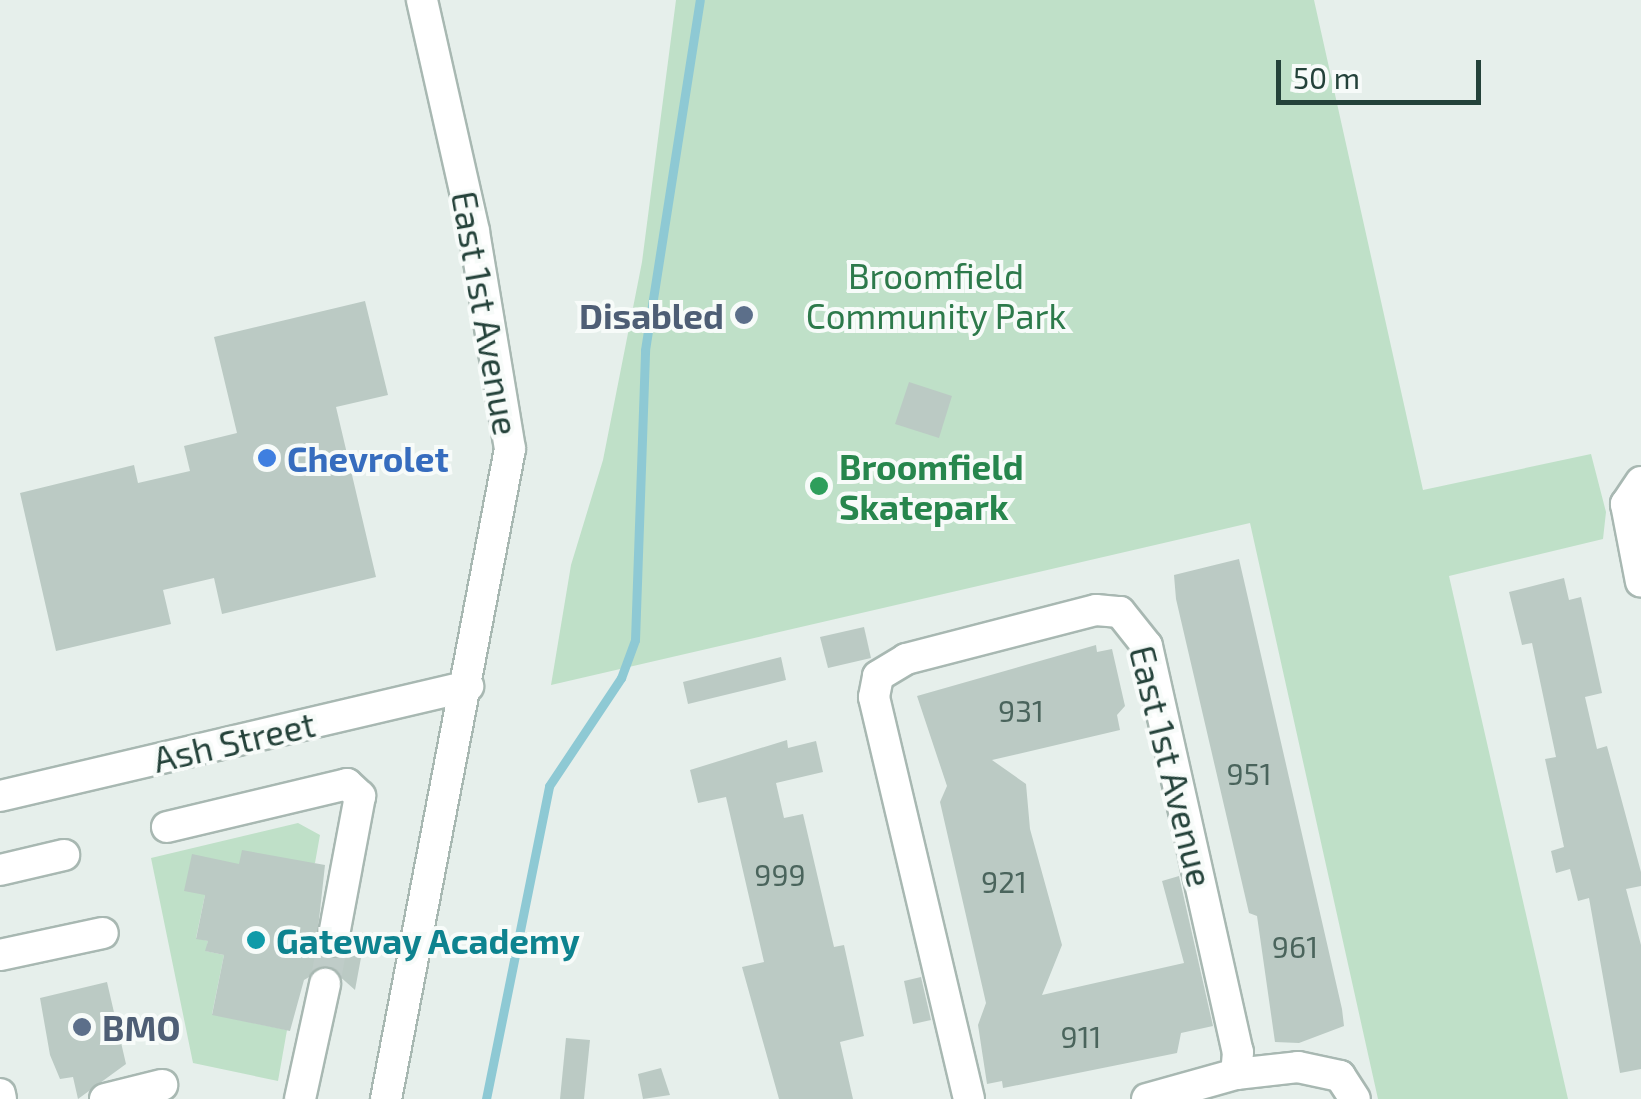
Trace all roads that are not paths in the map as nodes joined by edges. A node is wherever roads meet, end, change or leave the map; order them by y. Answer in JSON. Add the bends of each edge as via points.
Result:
{"nodes":[{"id":1,"x":422,"y":0,"type":"edge"},
{"id":2,"x":1635,"y":486,"type":"edge"},
{"id":3,"x":1641,"y":582,"type":"edge"},
{"id":4,"x":468,"y":686,"type":"junction"},
{"id":5,"x":0,"y":796,"type":"edge"},
{"id":6,"x":167,"y":827,"type":"dead end"},
{"id":7,"x":64,"y":855,"type":"dead end"},
{"id":8,"x":0,"y":870,"type":"edge"},
{"id":9,"x":104,"y":933,"type":"dead end"},
{"id":10,"x":333,"y":940,"type":"tunnel mouth"},
{"id":11,"x":0,"y":955,"type":"edge"},
{"id":12,"x":325,"y":984,"type":"tunnel mouth"},
{"id":13,"x":1236,"y":1074,"type":"junction"},
{"id":14,"x":162,"y":1085,"type":"dead end"},
{"id":15,"x":104,"y":1099,"type":"edge"},
{"id":16,"x":300,"y":1099,"type":"edge"},
{"id":17,"x":386,"y":1099,"type":"edge"},
{"id":18,"x":969,"y":1099,"type":"edge"},
{"id":19,"x":1148,"y":1099,"type":"edge"},
{"id":20,"x":1355,"y":1099,"type":"edge"}],
"edges":[{"from":1,"to":4,"type":"street","name":"East 1st Avenue","via":[[474,231],[510,449]]},
{"from":2,"to":3,"type":"street","via":[[1626,510]]},
{"from":4,"to":5,"type":"street","name":"Ash Street"},
{"from":4,"to":17,"type":"street","name":"East 1st Avenue"},
{"from":6,"to":10,"type":"street","via":[[347,784],[360,796]]},
{"from":7,"to":8,"type":"street"},
{"from":9,"to":11,"type":"street"},
{"from":12,"to":16,"type":"street"},
{"from":13,"to":18,"type":"street","name":"East 1st Avenue","via":[[1238,1052],[1147,646],[1120,612],[1096,610],[906,659],[878,676],[874,697]]},
{"from":13,"to":19,"type":"street"},
{"from":13,"to":20,"type":"street","via":[[1319,1068],[1340,1076]]},
{"from":14,"to":15,"type":"street"}]}
